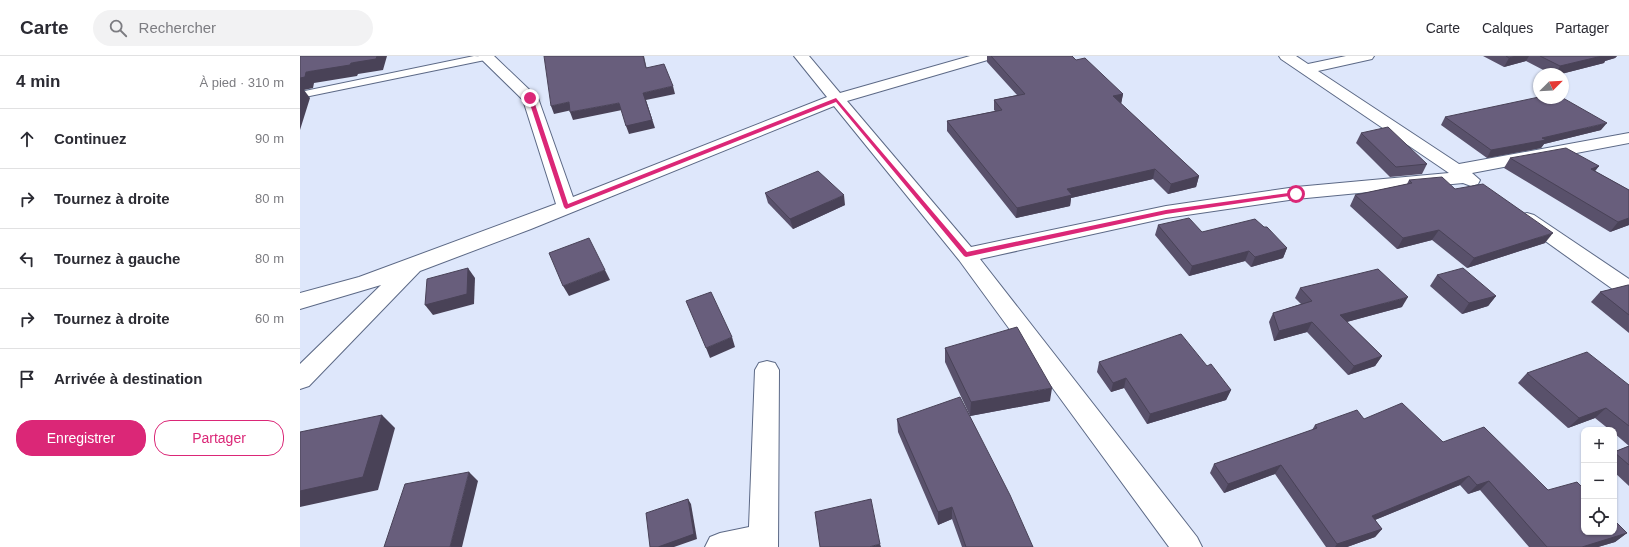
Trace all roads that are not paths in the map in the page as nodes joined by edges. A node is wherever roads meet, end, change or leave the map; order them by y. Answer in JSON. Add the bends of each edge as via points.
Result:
{"nodes":[{"id":1,"x":801,"y":56,"type":"edge"},
{"id":2,"x":986,"y":56,"type":"edge"},
{"id":3,"x":1286,"y":56,"type":"edge"},
{"id":4,"x":1367,"y":56,"type":"edge"},
{"id":5,"x":485,"y":57,"type":"edge"},
{"id":6,"x":1306,"y":69,"type":"junction"},
{"id":7,"x":300,"y":95,"type":"edge"},
{"id":8,"x":836,"y":100,"type":"junction"},
{"id":9,"x":1629,"y":138,"type":"edge"},
{"id":10,"x":1462,"y":174,"type":"junction"},
{"id":11,"x":1486,"y":190,"type":"edge"},
{"id":12,"x":566,"y":207,"type":"junction"},
{"id":13,"x":1512,"y":208,"type":"edge"},
{"id":14,"x":966,"y":255,"type":"junction"},
{"id":15,"x":415,"y":264,"type":"junction"},
{"id":16,"x":1629,"y":290,"type":"edge"},
{"id":17,"x":300,"y":301,"type":"edge"},
{"id":18,"x":767,"y":370,"type":"dead end"},
{"id":19,"x":300,"y":379,"type":"edge"},
{"id":20,"x":763,"y":542,"type":"edge"},
{"id":21,"x":720,"y":547,"type":"edge"},
{"id":22,"x":1187,"y":547,"type":"edge"}],
"edges":[{"from":1,"to":8,"type":"street"},
{"from":2,"to":8,"type":"street"},
{"from":3,"to":6,"type":"street"},
{"from":4,"to":6,"type":"street"},
{"from":5,"to":7,"type":"lane"},
{"from":5,"to":12,"type":"street","via":[[530,98]]},
{"from":6,"to":10,"type":"street"},
{"from":8,"to":12,"type":"street"},
{"from":8,"to":14,"type":"street"},
{"from":9,"to":10,"type":"street"},
{"from":10,"to":11,"type":"street"},
{"from":10,"to":14,"type":"street","via":[[1166,212]]},
{"from":12,"to":15,"type":"street"},
{"from":13,"to":16,"type":"street"},
{"from":14,"to":22,"type":"street"},
{"from":15,"to":17,"type":"street","via":[[365,283]]},
{"from":15,"to":19,"type":"street"},
{"from":18,"to":20,"type":"street"},
{"from":20,"to":21,"type":"street"}]}
